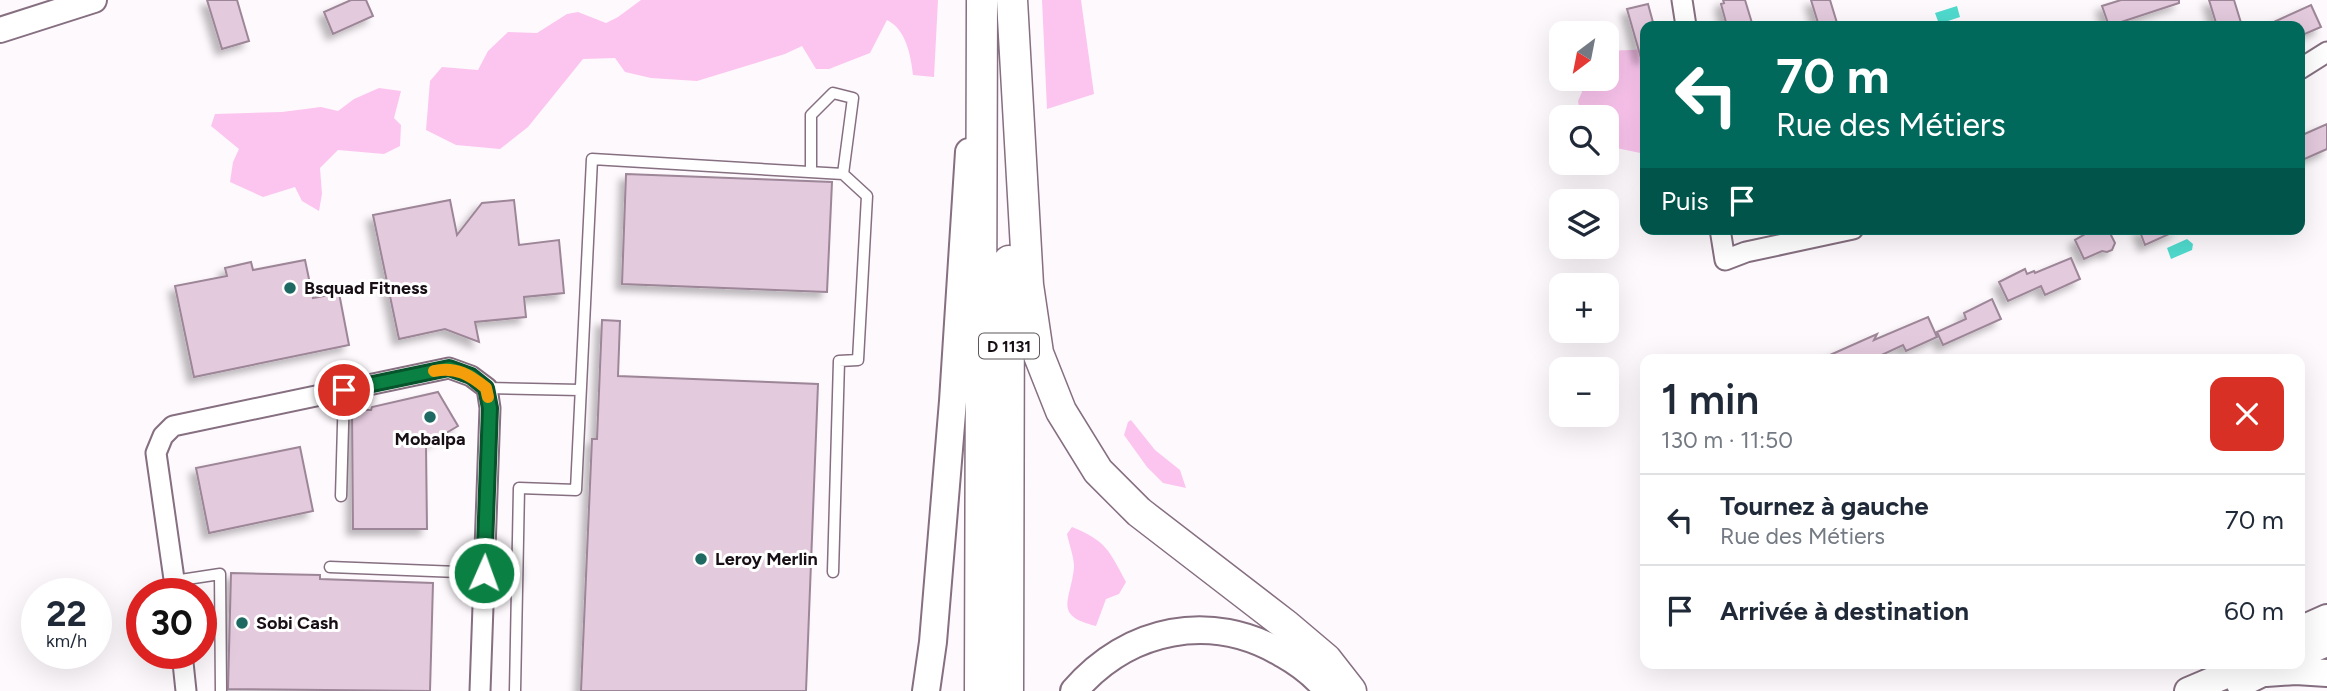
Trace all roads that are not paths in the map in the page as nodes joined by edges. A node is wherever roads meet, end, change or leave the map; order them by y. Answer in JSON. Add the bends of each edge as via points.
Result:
{"nodes":[{"id":1,"x":94,"y":0,"type":"edge"},
{"id":2,"x":980,"y":0,"type":"edge"},
{"id":3,"x":1011,"y":0,"type":"edge"},
{"id":4,"x":1682,"y":0,"type":"edge"},
{"id":5,"x":1685,"y":21,"type":"edge"},
{"id":6,"x":0,"y":30,"type":"edge"},
{"id":7,"x":2327,"y":52,"type":"edge"},
{"id":8,"x":2305,"y":66,"type":"edge"},
{"id":9,"x":811,"y":173,"type":"junction"},
{"id":10,"x":843,"y":174,"type":"junction"},
{"id":11,"x":1721,"y":235,"type":"edge"},
{"id":12,"x":1825,"y":235,"type":"edge"},
{"id":13,"x":486,"y":388,"type":"junction"},
{"id":14,"x":344,"y":390,"type":"junction"},
{"id":15,"x":580,"y":390,"type":"junction"},
{"id":16,"x":341,"y":496,"type":"dead end"},
{"id":17,"x":330,"y":566,"type":"dead end"},
{"id":18,"x":833,"y":572,"type":"dead end"},
{"id":19,"x":484,"y":573,"type":"junction"},
{"id":20,"x":174,"y":578,"type":"edge"},
{"id":21,"x":206,"y":578,"type":"edge"},
{"id":22,"x":2327,"y":618,"type":"edge"},
{"id":23,"x":2305,"y":628,"type":"edge"},
{"id":24,"x":2327,"y":633,"type":"edge"},
{"id":25,"x":2305,"y":642,"type":"edge"},
{"id":26,"x":2327,"y":643,"type":"edge"},
{"id":27,"x":2305,"y":652,"type":"edge"},
{"id":28,"x":184,"y":669,"type":"edge"},
{"id":29,"x":2217,"y":669,"type":"edge"},
{"id":30,"x":2261,"y":669,"type":"edge"},
{"id":31,"x":2264,"y":669,"type":"edge"},
{"id":32,"x":2282,"y":669,"type":"edge"},
{"id":33,"x":2327,"y":673,"type":"edge"},
{"id":34,"x":186,"y":691,"type":"edge"},
{"id":35,"x":221,"y":691,"type":"edge"},
{"id":36,"x":480,"y":691,"type":"edge"},
{"id":37,"x":515,"y":691,"type":"edge"},
{"id":38,"x":926,"y":691,"type":"edge"},
{"id":39,"x":980,"y":691,"type":"edge"},
{"id":40,"x":1008,"y":691,"type":"edge"},
{"id":41,"x":1074,"y":691,"type":"edge"},
{"id":42,"x":1328,"y":691,"type":"edge"},
{"id":43,"x":1351,"y":691,"type":"edge"},
{"id":44,"x":2176,"y":691,"type":"edge"},
{"id":45,"x":2188,"y":691,"type":"edge"},
{"id":46,"x":2222,"y":691,"type":"edge"}],
"edges":[{"from":1,"to":6,"type":"street"},
{"from":2,"to":38,"type":"main road","via":[[953,401]]},
{"from":2,"to":39,"type":"main road","number":"D 1131"},
{"from":3,"to":40,"type":"main road","number":"D 1131"},
{"from":3,"to":43,"type":"main road","via":[[1028,285],[1038,353],[1061,411],[1098,471],[1139,512],[1297,634],[1326,659]]},
{"from":4,"to":5,"type":"street"},
{"from":7,"to":8,"type":"street"},
{"from":9,"to":10,"type":"lane"},
{"from":9,"to":10,"type":"lane","via":[[811,115],[833,93],[853,98]]},
{"from":9,"to":15,"type":"lane","via":[[593,159]]},
{"from":10,"to":18,"type":"lane","via":[[867,196],[858,360],[839,361]]},
{"from":11,"to":12,"type":"street","via":[[1725,260]]},
{"from":13,"to":14,"type":"street","via":[[449,368]]},
{"from":13,"to":15,"type":"lane"},
{"from":13,"to":19,"type":"street","via":[[490,408]]},
{"from":14,"to":16,"type":"lane"},
{"from":14,"to":20,"type":"street","via":[[173,426],[163,436],[156,453]]},
{"from":15,"to":37,"type":"lane","via":[[576,490],[519,488]]},
{"from":17,"to":19,"type":"lane"},
{"from":19,"to":36,"type":"street"},
{"from":21,"to":35,"type":"lane","via":[[220,574]]},
{"from":22,"to":23,"type":"main road"},
{"from":24,"to":25,"type":"main road"},
{"from":26,"to":27,"type":"main road"},
{"from":28,"to":34,"type":"street"},
{"from":29,"to":44,"type":"main road"},
{"from":30,"to":45,"type":"main road"},
{"from":31,"to":46,"type":"main road"},
{"from":32,"to":33,"type":"main road"},
{"from":41,"to":42,"type":"main road","via":[[1104,661],[1130,646],[1177,631],[1206,629],[1238,633],[1267,644]]}]}
